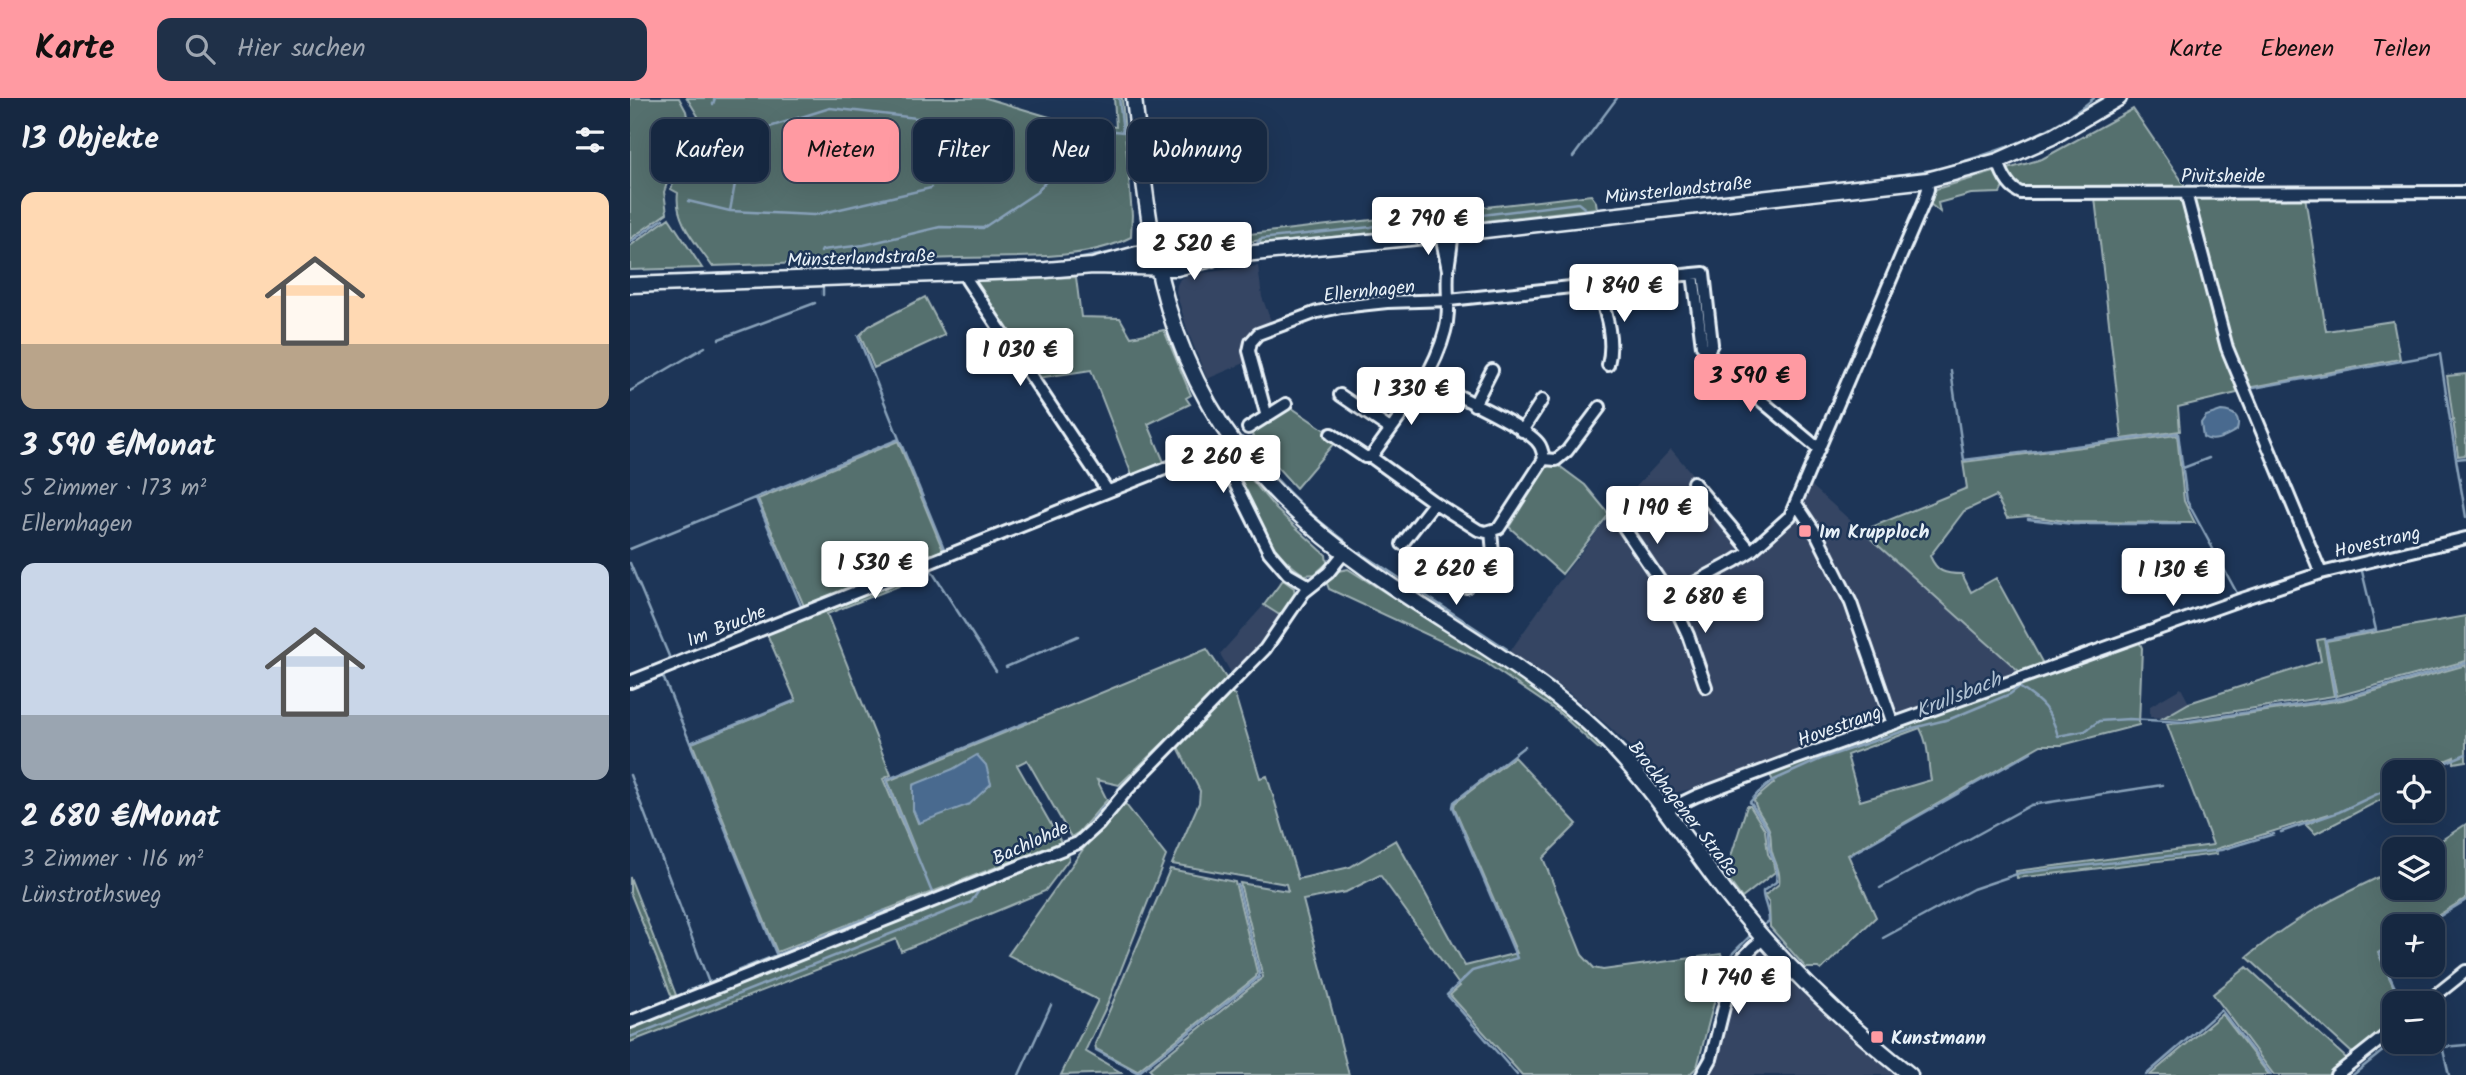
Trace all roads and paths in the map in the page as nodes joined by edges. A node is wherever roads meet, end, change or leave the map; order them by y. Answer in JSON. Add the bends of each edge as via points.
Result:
{"nodes":[{"id":1,"x":1134,"y":98,"type":"edge"},
{"id":2,"x":2119,"y":98,"type":"edge"},
{"id":3,"x":1998,"y":161,"type":"junction"},
{"id":4,"x":1927,"y":180,"type":"junction"},
{"id":5,"x":2466,"y":192,"type":"edge"},
{"id":6,"x":2186,"y":193,"type":"junction"},
{"id":7,"x":1446,"y":234,"type":"junction"},
{"id":8,"x":1155,"y":254,"type":"junction"},
{"id":9,"x":1223,"y":256,"type":"junction"},
{"id":10,"x":1093,"y":266,"type":"junction"},
{"id":11,"x":1158,"y":268,"type":"junction"},
{"id":12,"x":966,"y":272,"type":"junction"},
{"id":13,"x":1597,"y":284,"type":"junction"},
{"id":14,"x":630,"y":285,"type":"edge"},
{"id":15,"x":1448,"y":300,"type":"junction"},
{"id":16,"x":1608,"y":365,"type":"dead end"},
{"id":17,"x":1492,"y":370,"type":"dead end"},
{"id":18,"x":1424,"y":379,"type":"junction"},
{"id":19,"x":1340,"y":395,"type":"dead end"},
{"id":20,"x":1542,"y":400,"type":"dead end"},
{"id":21,"x":1286,"y":404,"type":"dead end"},
{"id":22,"x":1474,"y":405,"type":"junction"},
{"id":23,"x":1600,"y":407,"type":"dead end"},
{"id":24,"x":1266,"y":417,"type":"junction"},
{"id":25,"x":1248,"y":428,"type":"dead end"},
{"id":26,"x":1390,"y":429,"type":"junction"},
{"id":27,"x":1522,"y":431,"type":"junction"},
{"id":28,"x":1331,"y":434,"type":"dead end"},
{"id":29,"x":1819,"y":450,"type":"junction"},
{"id":30,"x":1371,"y":457,"type":"junction"},
{"id":31,"x":1544,"y":459,"type":"junction"},
{"id":32,"x":1693,"y":482,"type":"dead end"},
{"id":33,"x":1107,"y":490,"type":"junction"},
{"id":34,"x":1434,"y":503,"type":"junction"},
{"id":35,"x":1797,"y":505,"type":"junction"},
{"id":36,"x":1615,"y":514,"type":"dead end"},
{"id":37,"x":1491,"y":531,"type":"junction"},
{"id":38,"x":2466,"y":538,"type":"edge"},
{"id":39,"x":1402,"y":544,"type":"dead end"},
{"id":40,"x":1751,"y":551,"type":"junction"},
{"id":41,"x":1344,"y":553,"type":"junction"},
{"id":42,"x":2321,"y":573,"type":"junction"},
{"id":43,"x":1309,"y":586,"type":"junction"},
{"id":44,"x":1466,"y":587,"type":"dead end"},
{"id":45,"x":1670,"y":596,"type":"junction"},
{"id":46,"x":630,"y":682,"type":"edge"},
{"id":47,"x":1706,"y":687,"type":"dead end"},
{"id":48,"x":1893,"y":724,"type":"junction"},
{"id":49,"x":1667,"y":810,"type":"junction"},
{"id":50,"x":1763,"y":939,"type":"junction"},
{"id":51,"x":2466,"y":971,"type":"edge"},
{"id":52,"x":2441,"y":991,"type":"edge"},
{"id":53,"x":630,"y":1022,"type":"edge"},
{"id":54,"x":2382,"y":1039,"type":"edge"},
{"id":55,"x":1702,"y":1075,"type":"edge"},
{"id":56,"x":1910,"y":1075,"type":"edge"},
{"id":57,"x":2336,"y":1075,"type":"edge"}],
"edges":[{"from":1,"to":8,"type":"main road"},
{"from":2,"to":3,"type":"main road","name":"Münsterlandstraße","via":[[2052,137]]},
{"from":3,"to":4,"type":"main road","name":"Münsterlandstraße"},
{"from":3,"to":6,"type":"street","name":"Pivitsheide","via":[[2009,184],[2021,193]]},
{"from":4,"to":7,"type":"main road","name":"Münsterlandstraße"},
{"from":4,"to":29,"type":"street","via":[[1924,202]]},
{"from":5,"to":6,"type":"street","name":"Pivitsheide"},
{"from":6,"to":42,"type":"street","via":[[2227,348]]},
{"from":7,"to":9,"type":"main road","name":"Münsterlandstraße"},
{"from":7,"to":15,"type":"street","via":[[1452,255]]},
{"from":8,"to":9,"type":"main road","name":"Münsterlandstraße"},
{"from":8,"to":10,"type":"main road","name":"Münsterlandstraße"},
{"from":8,"to":11,"type":"main road","name":"Brockhagener Straße"},
{"from":9,"to":11,"type":"main road","name":"Münsterlandstraße"},
{"from":10,"to":11,"type":"main road","name":"Münsterlandstraße"},
{"from":10,"to":12,"type":"main road","name":"Münsterlandstraße"},
{"from":11,"to":41,"type":"main road","name":"Brockhagener Straße","via":[[1186,359],[1229,438],[1282,501]]},
{"from":12,"to":14,"type":"main road","name":"Münsterlandstraße"},
{"from":12,"to":33,"type":"street","via":[[967,280]]},
{"from":13,"to":15,"type":"street","name":"Ellernhagen"},
{"from":13,"to":16,"type":"street","via":[[1612,352]]},
{"from":13,"to":29,"type":"street","name":"Ellernhagen","via":[[1704,273],[1712,344],[1708,351],[1715,362]]},
{"from":15,"to":18,"type":"street","via":[[1445,331]]},
{"from":15,"to":24,"type":"street","name":"Ellernhagen","via":[[1341,307],[1258,334],[1249,351]]},
{"from":17,"to":22,"type":"street"},
{"from":18,"to":22,"type":"street"},
{"from":18,"to":26,"type":"street"},
{"from":19,"to":26,"type":"street"},
{"from":20,"to":27,"type":"street"},
{"from":21,"to":24,"type":"street"},
{"from":22,"to":27,"type":"street"},
{"from":23,"to":31,"type":"street","via":[[1567,451],[1556,460]]},
{"from":24,"to":25,"type":"street"},
{"from":26,"to":30,"type":"street"},
{"from":27,"to":31,"type":"street","via":[[1540,444]]},
{"from":28,"to":30,"type":"street"},
{"from":29,"to":35,"type":"street"},
{"from":30,"to":34,"type":"street"},
{"from":31,"to":37,"type":"street","via":[[1505,521]]},
{"from":32,"to":40,"type":"street"},
{"from":33,"to":43,"type":"street","name":"Im Bruche","via":[[1213,452],[1224,461],[1269,552],[1288,574]]},
{"from":33,"to":46,"type":"street","name":"Im Bruche"},
{"from":34,"to":37,"type":"street","via":[[1478,530]]},
{"from":34,"to":39,"type":"street"},
{"from":35,"to":40,"type":"street"},
{"from":35,"to":48,"type":"street","via":[[1851,603]]},
{"from":36,"to":45,"type":"street"},
{"from":37,"to":44,"type":"street","via":[[1493,553]]},
{"from":38,"to":42,"type":"street","name":"Hovestrang"},
{"from":40,"to":45,"type":"street"},
{"from":41,"to":43,"type":"street","name":"Bachlohde","via":[[1328,573]]},
{"from":41,"to":49,"type":"main road","name":"Brockhagener Straße","via":[[1561,701],[1618,752]]},
{"from":42,"to":48,"type":"street","name":"Hovestrang"},
{"from":43,"to":53,"type":"street","name":"Bachlohde","via":[[1265,649],[1078,843]]},
{"from":45,"to":47,"type":"street"},
{"from":48,"to":49,"type":"street","name":"Hovestrang"},
{"from":49,"to":50,"type":"main road","name":"Brockhagener Straße"},
{"from":50,"to":55,"type":"street","via":[[1732,975],[1712,1059]]},
{"from":50,"to":56,"type":"main road","name":"Brockhagener Straße","via":[[1830,1008]]},
{"from":51,"to":52,"type":"street"},
{"from":54,"to":57,"type":"street"}]}
